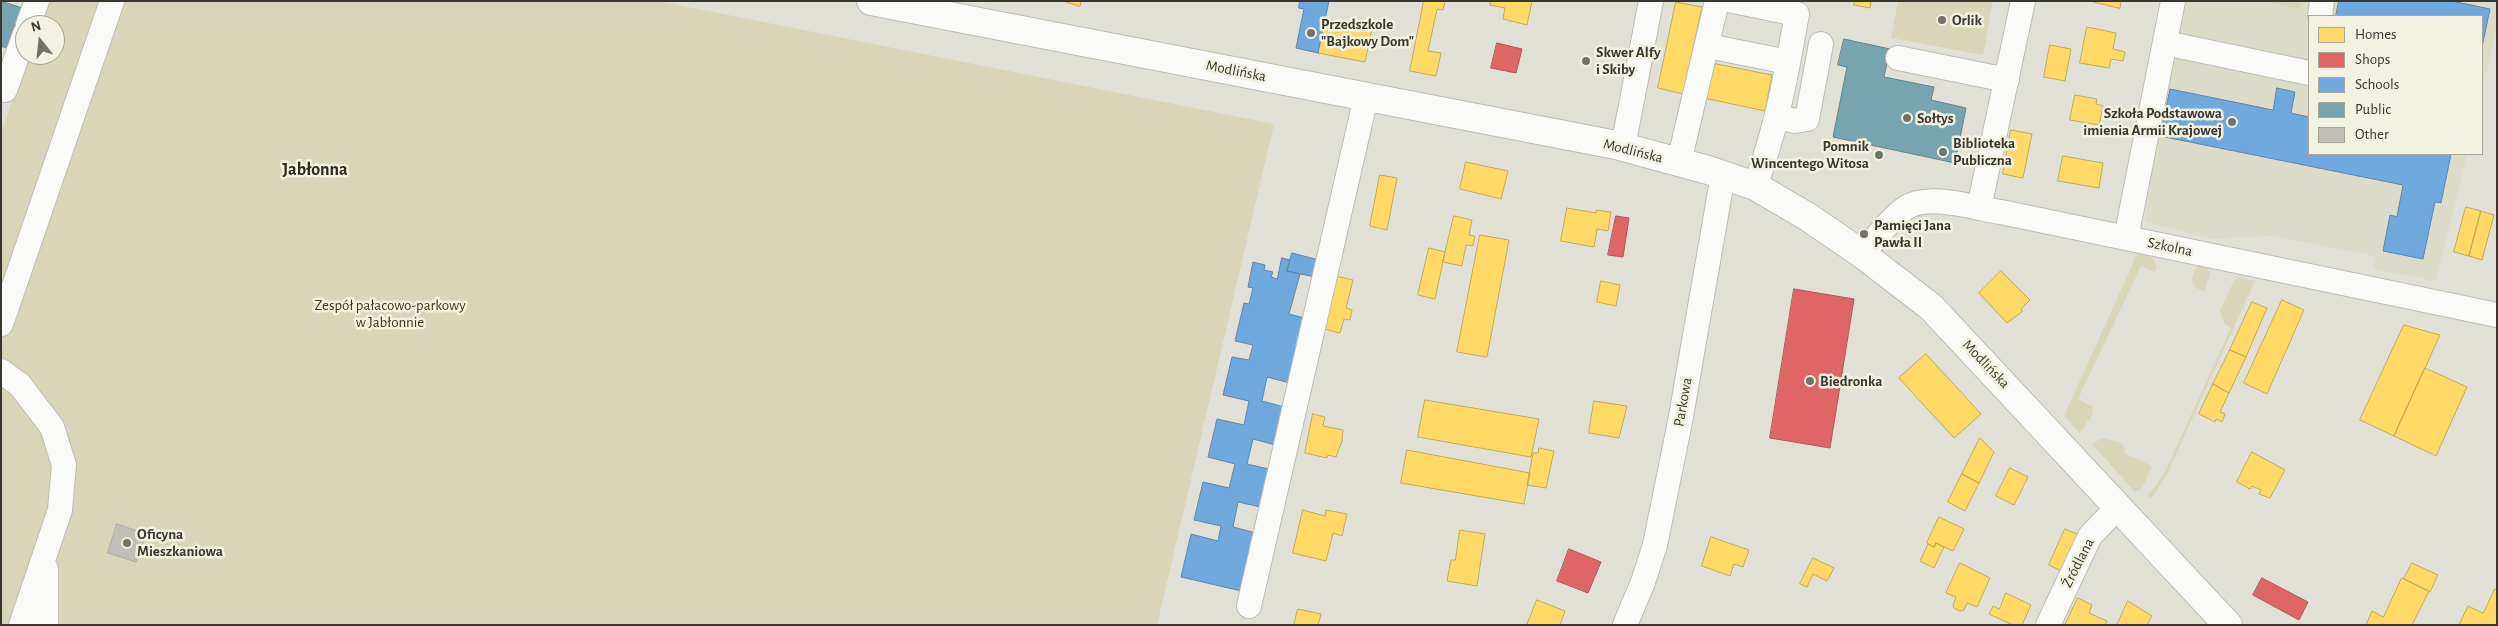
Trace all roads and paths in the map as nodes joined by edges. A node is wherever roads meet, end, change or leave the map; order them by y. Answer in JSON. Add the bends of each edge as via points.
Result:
{"nodes":[{"id":1,"x":37,"y":1,"type":"edge"},
{"id":2,"x":112,"y":1,"type":"edge"},
{"id":3,"x":871,"y":1,"type":"edge"},
{"id":4,"x":1651,"y":1,"type":"edge"},
{"id":5,"x":1717,"y":1,"type":"edge"},
{"id":6,"x":1733,"y":1,"type":"edge"},
{"id":7,"x":2023,"y":1,"type":"edge"},
{"id":8,"x":2173,"y":1,"type":"edge"},
{"id":9,"x":2322,"y":1,"type":"edge"},
{"id":10,"x":951,"y":9,"type":"edge"},
{"id":11,"x":32,"y":15,"type":"edge"},
{"id":12,"x":2320,"y":15,"type":"edge"},
{"id":13,"x":2166,"y":43,"type":"junction"},
{"id":14,"x":1821,"y":44,"type":"dead end"},
{"id":15,"x":1708,"y":46,"type":"junction"},
{"id":16,"x":1898,"y":58,"type":"dead end"},
{"id":17,"x":15,"y":62,"type":"edge"},
{"id":18,"x":1788,"y":62,"type":"junction"},
{"id":19,"x":2308,"y":73,"type":"edge"},
{"id":20,"x":2007,"y":80,"type":"junction"},
{"id":21,"x":1,"y":89,"type":"edge"},
{"id":22,"x":1366,"y":98,"type":"junction"},
{"id":23,"x":1778,"y":117,"type":"junction"},
{"id":24,"x":1623,"y":147,"type":"junction"},
{"id":25,"x":1679,"y":162,"type":"junction"},
{"id":26,"x":1723,"y":175,"type":"junction"},
{"id":27,"x":1755,"y":186,"type":"junction"},
{"id":28,"x":1979,"y":208,"type":"junction"},
{"id":29,"x":2126,"y":238,"type":"junction"},
{"id":30,"x":1862,"y":254,"type":"junction"},
{"id":31,"x":2497,"y":315,"type":"edge"},
{"id":32,"x":1,"y":324,"type":"edge"},
{"id":33,"x":1,"y":371,"type":"edge"},
{"id":34,"x":2118,"y":507,"type":"junction"},
{"id":35,"x":46,"y":553,"type":"junction"},
{"id":36,"x":1249,"y":606,"type":"dead end"},
{"id":37,"x":20,"y":625,"type":"edge"},
{"id":38,"x":46,"y":625,"type":"edge"},
{"id":39,"x":1625,"y":625,"type":"edge"},
{"id":40,"x":2048,"y":625,"type":"edge"},
{"id":41,"x":2228,"y":625,"type":"edge"}],
"edges":[{"from":1,"to":11,"type":"street"},
{"from":2,"to":32,"type":"street"},
{"from":3,"to":10,"type":"main road","name":"Modlińska"},
{"from":4,"to":24,"type":"street"},
{"from":5,"to":15,"type":"street"},
{"from":6,"to":18,"type":"street","via":[[1797,14]]},
{"from":7,"to":20,"type":"street"},
{"from":8,"to":13,"type":"street"},
{"from":9,"to":12,"type":"street"},
{"from":10,"to":22,"type":"main road","name":"Modlińska"},
{"from":13,"to":19,"type":"street"},
{"from":13,"to":29,"type":"street"},
{"from":14,"to":23,"type":"street","via":[[1807,119],[1796,122]]},
{"from":15,"to":18,"type":"street"},
{"from":15,"to":25,"type":"street"},
{"from":16,"to":20,"type":"street"},
{"from":17,"to":21,"type":"street","via":[[5,90]]},
{"from":18,"to":23,"type":"street"},
{"from":20,"to":28,"type":"street"},
{"from":22,"to":24,"type":"main road","name":"Modlińska"},
{"from":22,"to":36,"type":"street"},
{"from":23,"to":27,"type":"street"},
{"from":24,"to":25,"type":"main road","name":"Modlińska"},
{"from":25,"to":26,"type":"main road","name":"Modlińska"},
{"from":26,"to":27,"type":"main road","name":"Modlińska"},
{"from":26,"to":39,"type":"street","name":"Parkowa","via":[[1655,544]]},
{"from":27,"to":30,"type":"main road","name":"Modlińska"},
{"from":28,"to":29,"type":"street","name":"Szkolna"},
{"from":28,"to":30,"type":"street","name":"Szkolna","via":[[1919,201],[1904,209]]},
{"from":29,"to":31,"type":"street","name":"Szkolna"},
{"from":30,"to":34,"type":"main road","name":"Modlińska","via":[[1931,307]]},
{"from":33,"to":35,"type":"street","via":[[20,385],[52,426],[64,465],[60,510]]},
{"from":34,"to":40,"type":"street","name":"Źródlana","via":[[2090,536]]},
{"from":34,"to":41,"type":"main road","name":"Modlińska"},
{"from":35,"to":37,"type":"street"},
{"from":35,"to":38,"type":"street"}]}
